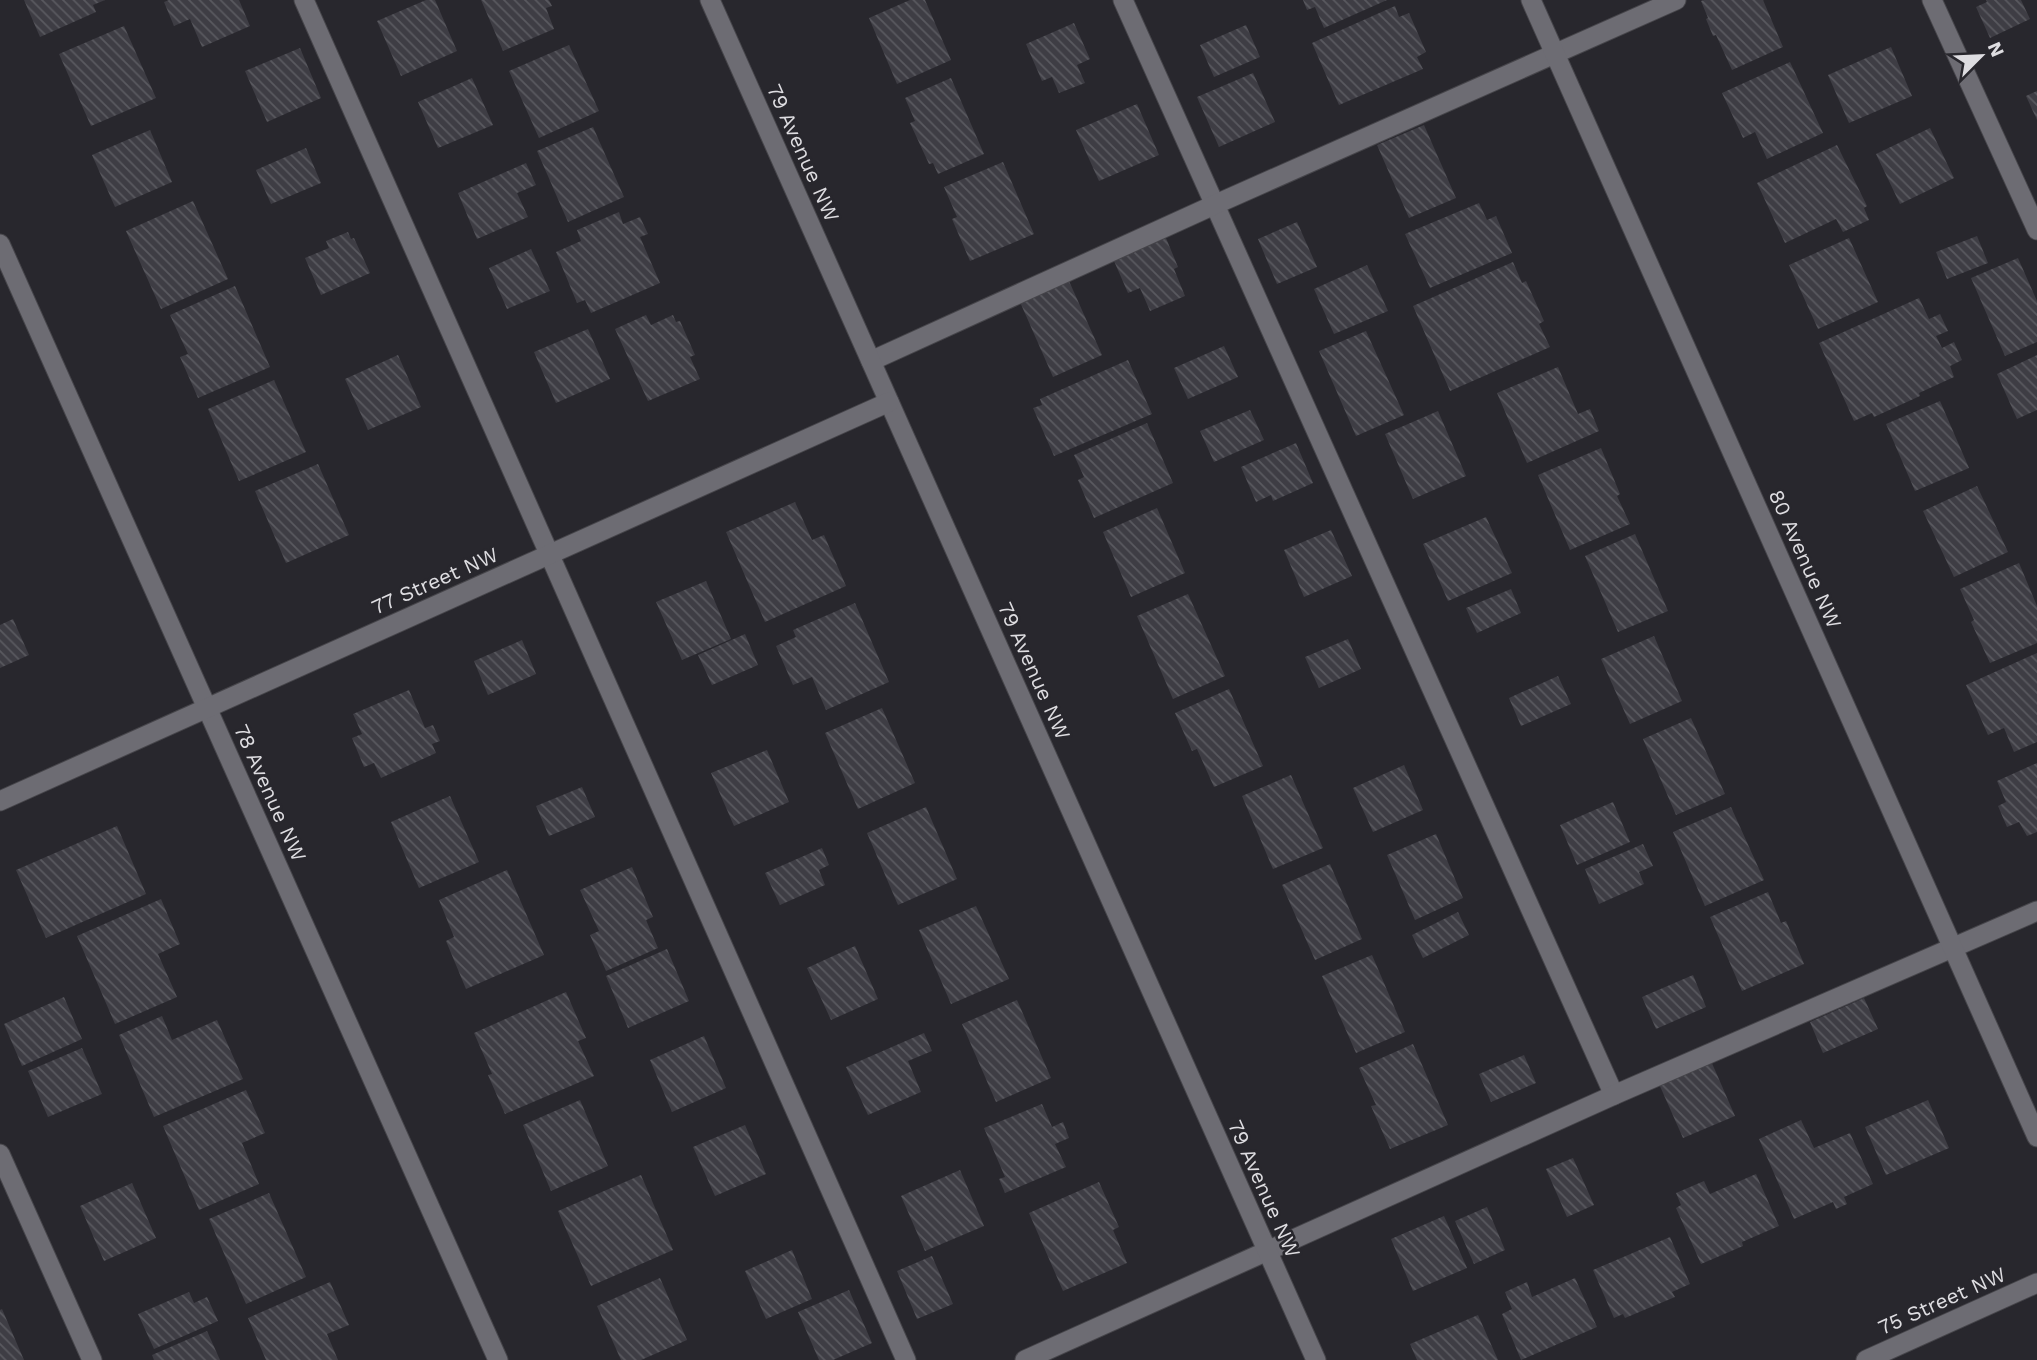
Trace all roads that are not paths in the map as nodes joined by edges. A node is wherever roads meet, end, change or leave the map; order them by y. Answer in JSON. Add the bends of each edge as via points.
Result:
{"nodes":[{"id":1,"x":304,"y":0,"type":"edge"},
{"id":2,"x":710,"y":0,"type":"edge"},
{"id":3,"x":1123,"y":0,"type":"edge"},
{"id":4,"x":1531,"y":0,"type":"edge"},
{"id":5,"x":1676,"y":0,"type":"edge"},
{"id":6,"x":1932,"y":0,"type":"edge"},
{"id":7,"x":1555,"y":55,"type":"junction"},
{"id":8,"x":1214,"y":205,"type":"junction"},
{"id":9,"x":2037,"y":230,"type":"edge"},
{"id":10,"x":0,"y":244,"type":"edge"},
{"id":11,"x":871,"y":361,"type":"junction"},
{"id":12,"x":889,"y":402,"type":"junction"},
{"id":13,"x":551,"y":555,"type":"junction"},
{"id":14,"x":207,"y":709,"type":"junction"},
{"id":15,"x":0,"y":801,"type":"edge"},
{"id":16,"x":2037,"y":911,"type":"edge"},
{"id":17,"x":1954,"y":947,"type":"junction"},
{"id":18,"x":1614,"y":1095,"type":"junction"},
{"id":19,"x":2037,"y":1137,"type":"edge"},
{"id":20,"x":0,"y":1154,"type":"edge"},
{"id":21,"x":1267,"y":1252,"type":"junction"},
{"id":22,"x":2037,"y":1283,"type":"edge"},
{"id":23,"x":92,"y":1360,"type":"edge"},
{"id":24,"x":498,"y":1360,"type":"edge"},
{"id":25,"x":906,"y":1360,"type":"edge"},
{"id":26,"x":1025,"y":1360,"type":"edge"},
{"id":27,"x":1316,"y":1360,"type":"edge"},
{"id":28,"x":1866,"y":1360,"type":"edge"}],
"edges":[{"from":1,"to":13,"type":"street"},
{"from":2,"to":11,"type":"street","name":"79 Avenue NW"},
{"from":3,"to":8,"type":"street"},
{"from":4,"to":7,"type":"street","name":"80 Avenue NW"},
{"from":5,"to":7,"type":"street"},
{"from":6,"to":9,"type":"street"},
{"from":7,"to":8,"type":"street"},
{"from":7,"to":17,"type":"street","name":"80 Avenue NW"},
{"from":8,"to":11,"type":"street"},
{"from":8,"to":18,"type":"street"},
{"from":10,"to":14,"type":"street","name":"78 Avenue NW"},
{"from":11,"to":12,"type":"street","name":"79 Avenue NW"},
{"from":12,"to":13,"type":"street","name":"77 Street NW"},
{"from":12,"to":21,"type":"street","name":"79 Avenue NW"},
{"from":13,"to":14,"type":"street","name":"77 Street NW"},
{"from":13,"to":25,"type":"street"},
{"from":14,"to":15,"type":"street","name":"77 Street NW"},
{"from":14,"to":24,"type":"street","name":"78 Avenue NW"},
{"from":16,"to":17,"type":"street"},
{"from":17,"to":18,"type":"street"},
{"from":17,"to":19,"type":"street","name":"80 Avenue NW"},
{"from":18,"to":21,"type":"street"},
{"from":20,"to":23,"type":"street"},
{"from":21,"to":26,"type":"street"},
{"from":21,"to":27,"type":"street","name":"79 Avenue NW"},
{"from":22,"to":28,"type":"street","name":"75 Street NW"}]}
